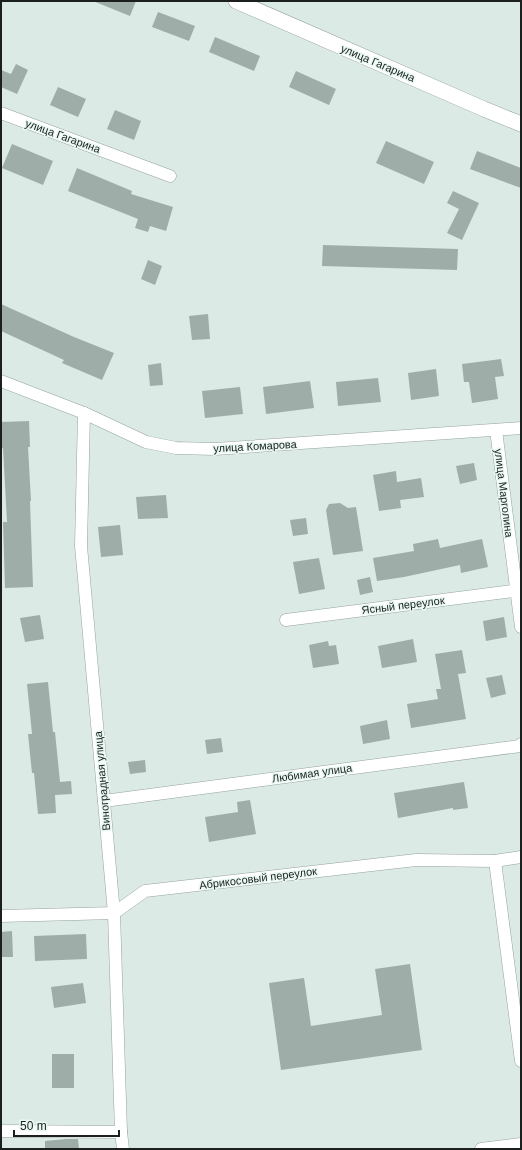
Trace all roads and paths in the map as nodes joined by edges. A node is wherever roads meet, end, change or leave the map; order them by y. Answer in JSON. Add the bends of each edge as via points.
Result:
{"nodes":[{"id":1,"x":236,"y":1,"type":"edge"},
{"id":2,"x":1,"y":113,"type":"edge"},
{"id":3,"x":521,"y":124,"type":"edge"},
{"id":4,"x":170,"y":176,"type":"dead end"},
{"id":5,"x":1,"y":381,"type":"edge"},
{"id":6,"x":84,"y":413,"type":"junction"},
{"id":7,"x":521,"y":428,"type":"edge"},
{"id":8,"x":496,"y":430,"type":"junction"},
{"id":9,"x":519,"y":591,"type":"edge"},
{"id":10,"x":286,"y":620,"type":"dead end"},
{"id":11,"x":521,"y":627,"type":"edge"},
{"id":12,"x":520,"y":745,"type":"edge"},
{"id":13,"x":104,"y":801,"type":"junction"},
{"id":14,"x":521,"y":857,"type":"edge"},
{"id":15,"x":495,"y":861,"type":"junction"},
{"id":16,"x":114,"y":913,"type":"junction"},
{"id":17,"x":1,"y":916,"type":"edge"},
{"id":18,"x":521,"y":1061,"type":"edge"},
{"id":19,"x":1,"y":1131,"type":"edge"},
{"id":20,"x":121,"y":1132,"type":"junction"},
{"id":21,"x":521,"y":1144,"type":"edge"},
{"id":22,"x":123,"y":1149,"type":"edge"},
{"id":23,"x":480,"y":1149,"type":"edge"}],
"edges":[{"from":1,"to":3,"type":"street","name":"улица Гагарина"},
{"from":2,"to":4,"type":"street","name":"улица Гагарина"},
{"from":5,"to":6,"type":"street","name":"улица Комарова"},
{"from":6,"to":8,"type":"street","name":"улица Комарова","via":[[146,442],[176,448],[215,449]]},
{"from":6,"to":13,"type":"street","name":"Виноградная улица","via":[[81,546]]},
{"from":7,"to":8,"type":"street","name":"улица Комарова"},
{"from":8,"to":9,"type":"street","name":"улица Марголина"},
{"from":9,"to":10,"type":"street","name":"Ясный переулок"},
{"from":9,"to":11,"type":"street","name":"улица Марголина"},
{"from":12,"to":13,"type":"street","name":"Любимая улица"},
{"from":13,"to":16,"type":"street","name":"Виноградная улица"},
{"from":14,"to":15,"type":"street","name":"Абрикосовый переулок"},
{"from":15,"to":16,"type":"street","name":"Абрикосовый переулок","via":[[416,860],[145,891]]},
{"from":15,"to":18,"type":"street"},
{"from":16,"to":17,"type":"street"},
{"from":16,"to":20,"type":"street","name":"Виноградная улица"},
{"from":19,"to":20,"type":"street"},
{"from":20,"to":22,"type":"street","name":"Виноградная улица"},
{"from":21,"to":23,"type":"street"}]}
